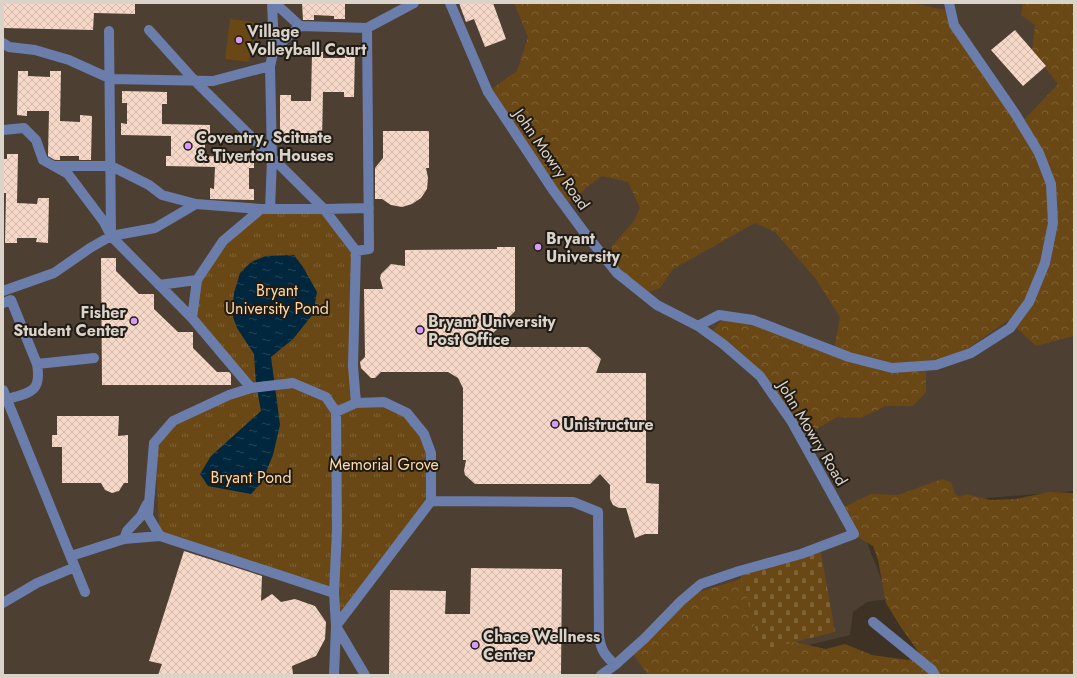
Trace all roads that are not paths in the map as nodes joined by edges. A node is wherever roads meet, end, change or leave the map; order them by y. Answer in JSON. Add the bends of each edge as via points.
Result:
{"nodes":[{"id":1,"x":273,"y":3,"type":"edge"},
{"id":2,"x":414,"y":3,"type":"edge"},
{"id":3,"x":450,"y":3,"type":"edge"},
{"id":4,"x":949,"y":3,"type":"edge"},
{"id":5,"x":300,"y":26,"type":"junction"},
{"id":6,"x":367,"y":28,"type":"junction"},
{"id":7,"x":149,"y":30,"type":"dead end"},
{"id":8,"x":109,"y":31,"type":"dead end"},
{"id":9,"x":3,"y":43,"type":"edge"},
{"id":10,"x":274,"y":49,"type":"junction"},
{"id":11,"x":270,"y":66,"type":"junction"},
{"id":12,"x":111,"y":79,"type":"junction"},
{"id":13,"x":194,"y":80,"type":"junction"},
{"id":14,"x":3,"y":130,"type":"edge"},
{"id":15,"x":272,"y":159,"type":"junction"},
{"id":16,"x":53,"y":166,"type":"junction"},
{"id":17,"x":111,"y":166,"type":"junction"},
{"id":18,"x":196,"y":204,"type":"junction"},
{"id":19,"x":369,"y":208,"type":"junction"},
{"id":20,"x":266,"y":209,"type":"junction"},
{"id":21,"x":324,"y":209,"type":"junction"},
{"id":22,"x":111,"y":236,"type":"junction"},
{"id":23,"x":356,"y":251,"type":"junction"},
{"id":24,"x":196,"y":280,"type":"junction"},
{"id":25,"x":159,"y":285,"type":"junction"},
{"id":26,"x":3,"y":291,"type":"edge"},
{"id":27,"x":3,"y":303,"type":"edge"},
{"id":28,"x":192,"y":318,"type":"junction"},
{"id":29,"x":698,"y":326,"type":"junction"},
{"id":30,"x":94,"y":358,"type":"dead end"},
{"id":31,"x":37,"y":364,"type":"junction"},
{"id":32,"x":251,"y":388,"type":"junction"},
{"id":33,"x":5,"y":394,"type":"edge"},
{"id":34,"x":356,"y":403,"type":"junction"},
{"id":35,"x":336,"y":412,"type":"junction"},
{"id":36,"x":149,"y":500,"type":"junction"},
{"id":37,"x":431,"y":501,"type":"junction"},
{"id":38,"x":160,"y":536,"type":"junction"},
{"id":39,"x":124,"y":539,"type":"junction"},
{"id":40,"x":71,"y":556,"type":"junction"},
{"id":41,"x":75,"y":567,"type":"junction"},
{"id":42,"x":85,"y":592,"type":"dead end"},
{"id":43,"x":334,"y":593,"type":"junction"},
{"id":44,"x":3,"y":603,"type":"edge"},
{"id":45,"x":873,"y":622,"type":"dead end"},
{"id":46,"x":336,"y":626,"type":"junction"},
{"id":47,"x":615,"y":665,"type":"junction"},
{"id":48,"x":334,"y":675,"type":"edge"},
{"id":49,"x":365,"y":675,"type":"edge"},
{"id":50,"x":601,"y":675,"type":"edge"},
{"id":51,"x":935,"y":675,"type":"edge"}],
"edges":[{"from":1,"to":5,"type":"street"},
{"from":1,"to":10,"type":"street"},
{"from":2,"to":6,"type":"street"},
{"from":3,"to":29,"type":"street","name":"John Mowry Road","via":[[488,92],[584,232],[617,273],[658,305]]},
{"from":4,"to":29,"type":"street","via":[[954,25],[1016,115],[1039,153],[1051,184],[1053,222],[1045,263],[1029,302],[1010,328],[971,353],[936,365],[892,368],[849,358],[753,320],[719,315]]},
{"from":5,"to":6,"type":"street"},
{"from":5,"to":10,"type":"street"},
{"from":6,"to":19,"type":"street"},
{"from":7,"to":13,"type":"street"},
{"from":8,"to":12,"type":"street"},
{"from":9,"to":12,"type":"street","via":[[9,47],[35,50],[69,60]]},
{"from":10,"to":11,"type":"street"},
{"from":11,"to":13,"type":"street","via":[[213,81]]},
{"from":11,"to":15,"type":"street"},
{"from":12,"to":13,"type":"street"},
{"from":12,"to":17,"type":"street"},
{"from":13,"to":15,"type":"street"},
{"from":14,"to":16,"type":"street","via":[[24,128],[36,140],[43,160]]},
{"from":15,"to":20,"type":"street"},
{"from":15,"to":21,"type":"street"},
{"from":16,"to":17,"type":"street"},
{"from":16,"to":22,"type":"street","via":[[68,174],[104,222]]},
{"from":17,"to":18,"type":"street","via":[[149,185],[162,195]]},
{"from":17,"to":22,"type":"street"},
{"from":18,"to":20,"type":"street"},
{"from":18,"to":22,"type":"street","via":[[155,228]]},
{"from":19,"to":21,"type":"street"},
{"from":19,"to":23,"type":"street","via":[[369,249]]},
{"from":20,"to":21,"type":"street"},
{"from":20,"to":24,"type":"street","via":[[223,241]]},
{"from":21,"to":23,"type":"street"},
{"from":22,"to":25,"type":"street"},
{"from":22,"to":26,"type":"street","via":[[54,273]]},
{"from":23,"to":34,"type":"street","via":[[353,366]]},
{"from":24,"to":25,"type":"street"},
{"from":24,"to":28,"type":"street"},
{"from":25,"to":28,"type":"street"},
{"from":27,"to":31,"type":"street","via":[[11,300]]},
{"from":28,"to":32,"type":"street"},
{"from":29,"to":47,"type":"street","name":"John Mowry Road","via":[[760,376],[792,422],[854,534],[801,554],[701,584]]},
{"from":30,"to":31,"type":"street"},
{"from":31,"to":33,"type":"street","via":[[38,384],[28,394]]},
{"from":32,"to":35,"type":"street","via":[[293,383],[326,397]]},
{"from":32,"to":36,"type":"street","via":[[229,395],[173,421],[154,443]]},
{"from":33,"to":40,"type":"street"},
{"from":34,"to":35,"type":"street"},
{"from":34,"to":37,"type":"street","via":[[384,402],[407,413],[424,434],[431,453]]},
{"from":35,"to":43,"type":"street","via":[[337,530]]},
{"from":36,"to":38,"type":"street","via":[[148,516]]},
{"from":36,"to":39,"type":"street"},
{"from":37,"to":46,"type":"street"},
{"from":37,"to":47,"type":"street","via":[[573,502],[598,512],[600,641],[603,653]]},
{"from":38,"to":39,"type":"street"},
{"from":38,"to":43,"type":"street"},
{"from":39,"to":40,"type":"street"},
{"from":40,"to":41,"type":"street"},
{"from":41,"to":42,"type":"street"},
{"from":41,"to":44,"type":"street","via":[[37,583]]},
{"from":43,"to":46,"type":"street"},
{"from":45,"to":51,"type":"street"},
{"from":46,"to":48,"type":"street"},
{"from":46,"to":49,"type":"street"},
{"from":47,"to":50,"type":"street","name":"John Mowry Road"}]}
